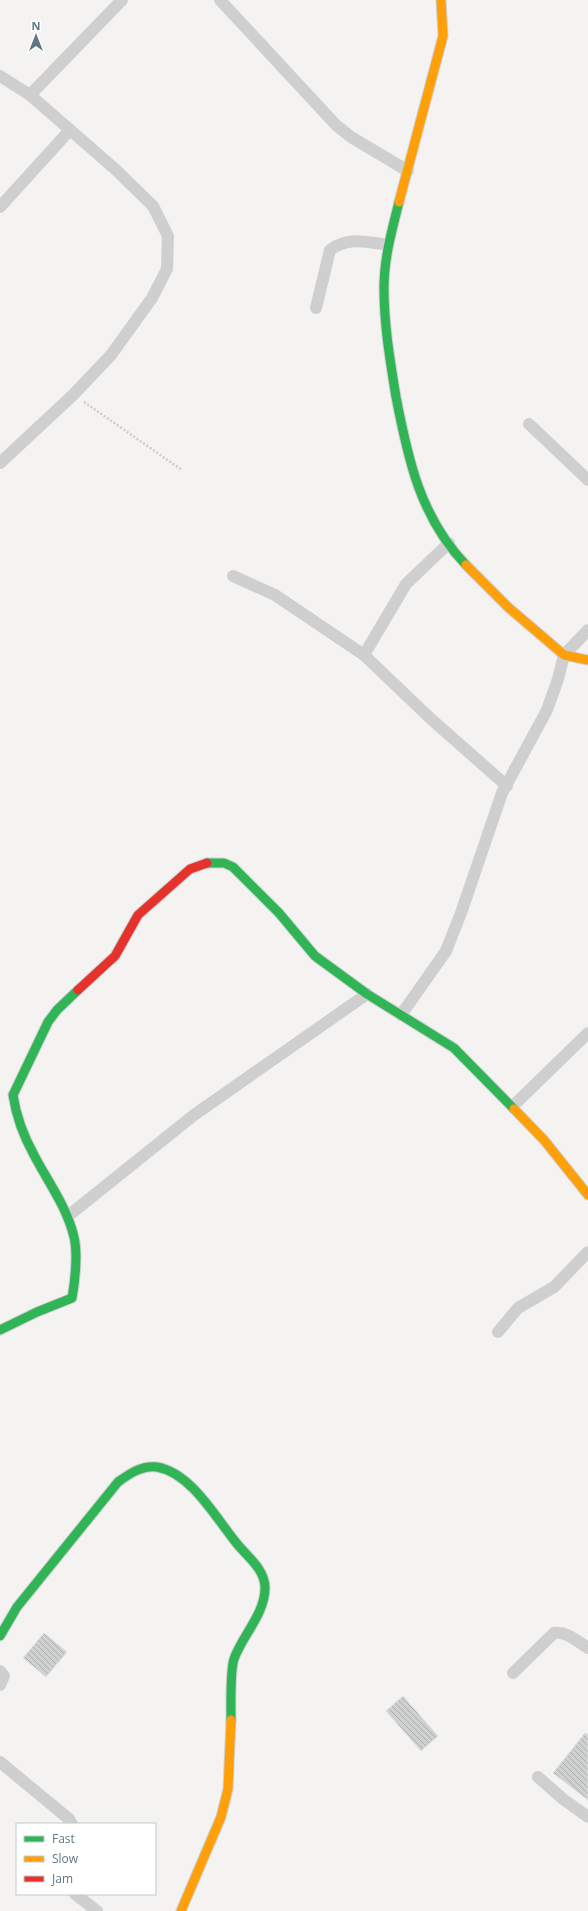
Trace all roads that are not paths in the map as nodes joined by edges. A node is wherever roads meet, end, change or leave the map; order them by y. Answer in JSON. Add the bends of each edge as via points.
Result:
{"nodes":[{"id":1,"x":122,"y":0,"type":"edge"},
{"id":2,"x":220,"y":0,"type":"edge"},
{"id":3,"x":441,"y":0,"type":"edge"},
{"id":4,"x":0,"y":76,"type":"edge"},
{"id":5,"x":30,"y":94,"type":"junction"},
{"id":6,"x":70,"y":130,"type":"junction"},
{"id":7,"x":408,"y":171,"type":"junction"},
{"id":8,"x":0,"y":207,"type":"edge"},
{"id":9,"x":388,"y":245,"type":"junction"},
{"id":10,"x":316,"y":308,"type":"dead end"},
{"id":11,"x":529,"y":424,"type":"dead end"},
{"id":12,"x":0,"y":463,"type":"edge"},
{"id":13,"x":588,"y":480,"type":"edge"},
{"id":14,"x":449,"y":543,"type":"junction"},
{"id":15,"x":233,"y":576,"type":"dead end"},
{"id":16,"x":588,"y":630,"type":"edge"},
{"id":17,"x":364,"y":655,"type":"junction"},
{"id":18,"x":564,"y":655,"type":"junction"},
{"id":19,"x":588,"y":660,"type":"edge"},
{"id":20,"x":508,"y":786,"type":"junction"},
{"id":21,"x":367,"y":994,"type":"junction"},
{"id":22,"x":401,"y":1015,"type":"junction"},
{"id":23,"x":588,"y":1033,"type":"edge"},
{"id":24,"x":513,"y":1106,"type":"junction"},
{"id":25,"x":588,"y":1195,"type":"edge"},
{"id":26,"x":68,"y":1216,"type":"junction"},
{"id":27,"x":588,"y":1252,"type":"edge"},
{"id":28,"x":0,"y":1330,"type":"edge"},
{"id":29,"x":498,"y":1332,"type":"dead end"},
{"id":30,"x":0,"y":1636,"type":"edge"},
{"id":31,"x":588,"y":1648,"type":"edge"},
{"id":32,"x":0,"y":1671,"type":"edge"},
{"id":33,"x":514,"y":1673,"type":"dead end"},
{"id":34,"x":0,"y":1685,"type":"edge"},
{"id":35,"x":0,"y":1762,"type":"edge"},
{"id":36,"x":538,"y":1777,"type":"dead end"},
{"id":37,"x":588,"y":1817,"type":"edge"},
{"id":38,"x":72,"y":1823,"type":"edge"},
{"id":39,"x":76,"y":1895,"type":"edge"},
{"id":40,"x":97,"y":1911,"type":"edge"},
{"id":41,"x":181,"y":1911,"type":"edge"}],
"edges":[{"from":1,"to":5,"type":"street"},
{"from":2,"to":7,"type":"street","via":[[336,125],[351,137]]},
{"from":3,"to":7,"type":"street","via":[[443,36]]},
{"from":4,"to":5,"type":"street"},
{"from":5,"to":6,"type":"street"},
{"from":6,"to":8,"type":"street"},
{"from":6,"to":12,"type":"street","via":[[153,206],[168,236],[167,269],[152,298],[111,356]]},
{"from":7,"to":9,"type":"street"},
{"from":9,"to":10,"type":"street","via":[[352,241],[338,244],[330,250]]},
{"from":9,"to":14,"type":"street","via":[[384,287],[386,341],[402,427],[413,475],[438,528]]},
{"from":11,"to":13,"type":"street"},
{"from":14,"to":17,"type":"street","via":[[406,584]]},
{"from":14,"to":18,"type":"street","via":[[458,556],[509,608]]},
{"from":15,"to":17,"type":"street","via":[[275,595]]},
{"from":16,"to":18,"type":"street"},
{"from":17,"to":20,"type":"street","via":[[431,719]]},
{"from":18,"to":19,"type":"street"},
{"from":18,"to":20,"type":"street","via":[[548,710]]},
{"from":20,"to":22,"type":"street","via":[[500,800],[446,951]]},
{"from":21,"to":22,"type":"street"},
{"from":21,"to":26,"type":"street","via":[[194,1115]]},
{"from":21,"to":26,"type":"street","via":[[315,956],[279,913],[233,867],[224,863],[207,863],[190,869],[138,915],[116,956],[52,1016],[15,1090],[15,1108],[33,1154]]},
{"from":22,"to":24,"type":"street","via":[[454,1048]]},
{"from":23,"to":24,"type":"street"},
{"from":24,"to":25,"type":"street"},
{"from":26,"to":28,"type":"street","via":[[75,1239],[75,1280],[72,1298]]},
{"from":27,"to":29,"type":"street","via":[[554,1286],[518,1308]]},
{"from":30,"to":41,"type":"street","via":[[17,1608],[118,1482],[136,1470],[156,1467],[172,1472],[208,1505],[260,1570],[265,1582],[262,1604],[233,1661],[228,1789],[221,1817]]},
{"from":31,"to":33,"type":"street","via":[[568,1635],[554,1633]]},
{"from":32,"to":34,"type":"street","via":[[4,1676]]},
{"from":35,"to":38,"type":"street","via":[[70,1819]]},
{"from":36,"to":37,"type":"street"},
{"from":39,"to":40,"type":"street"}]}
